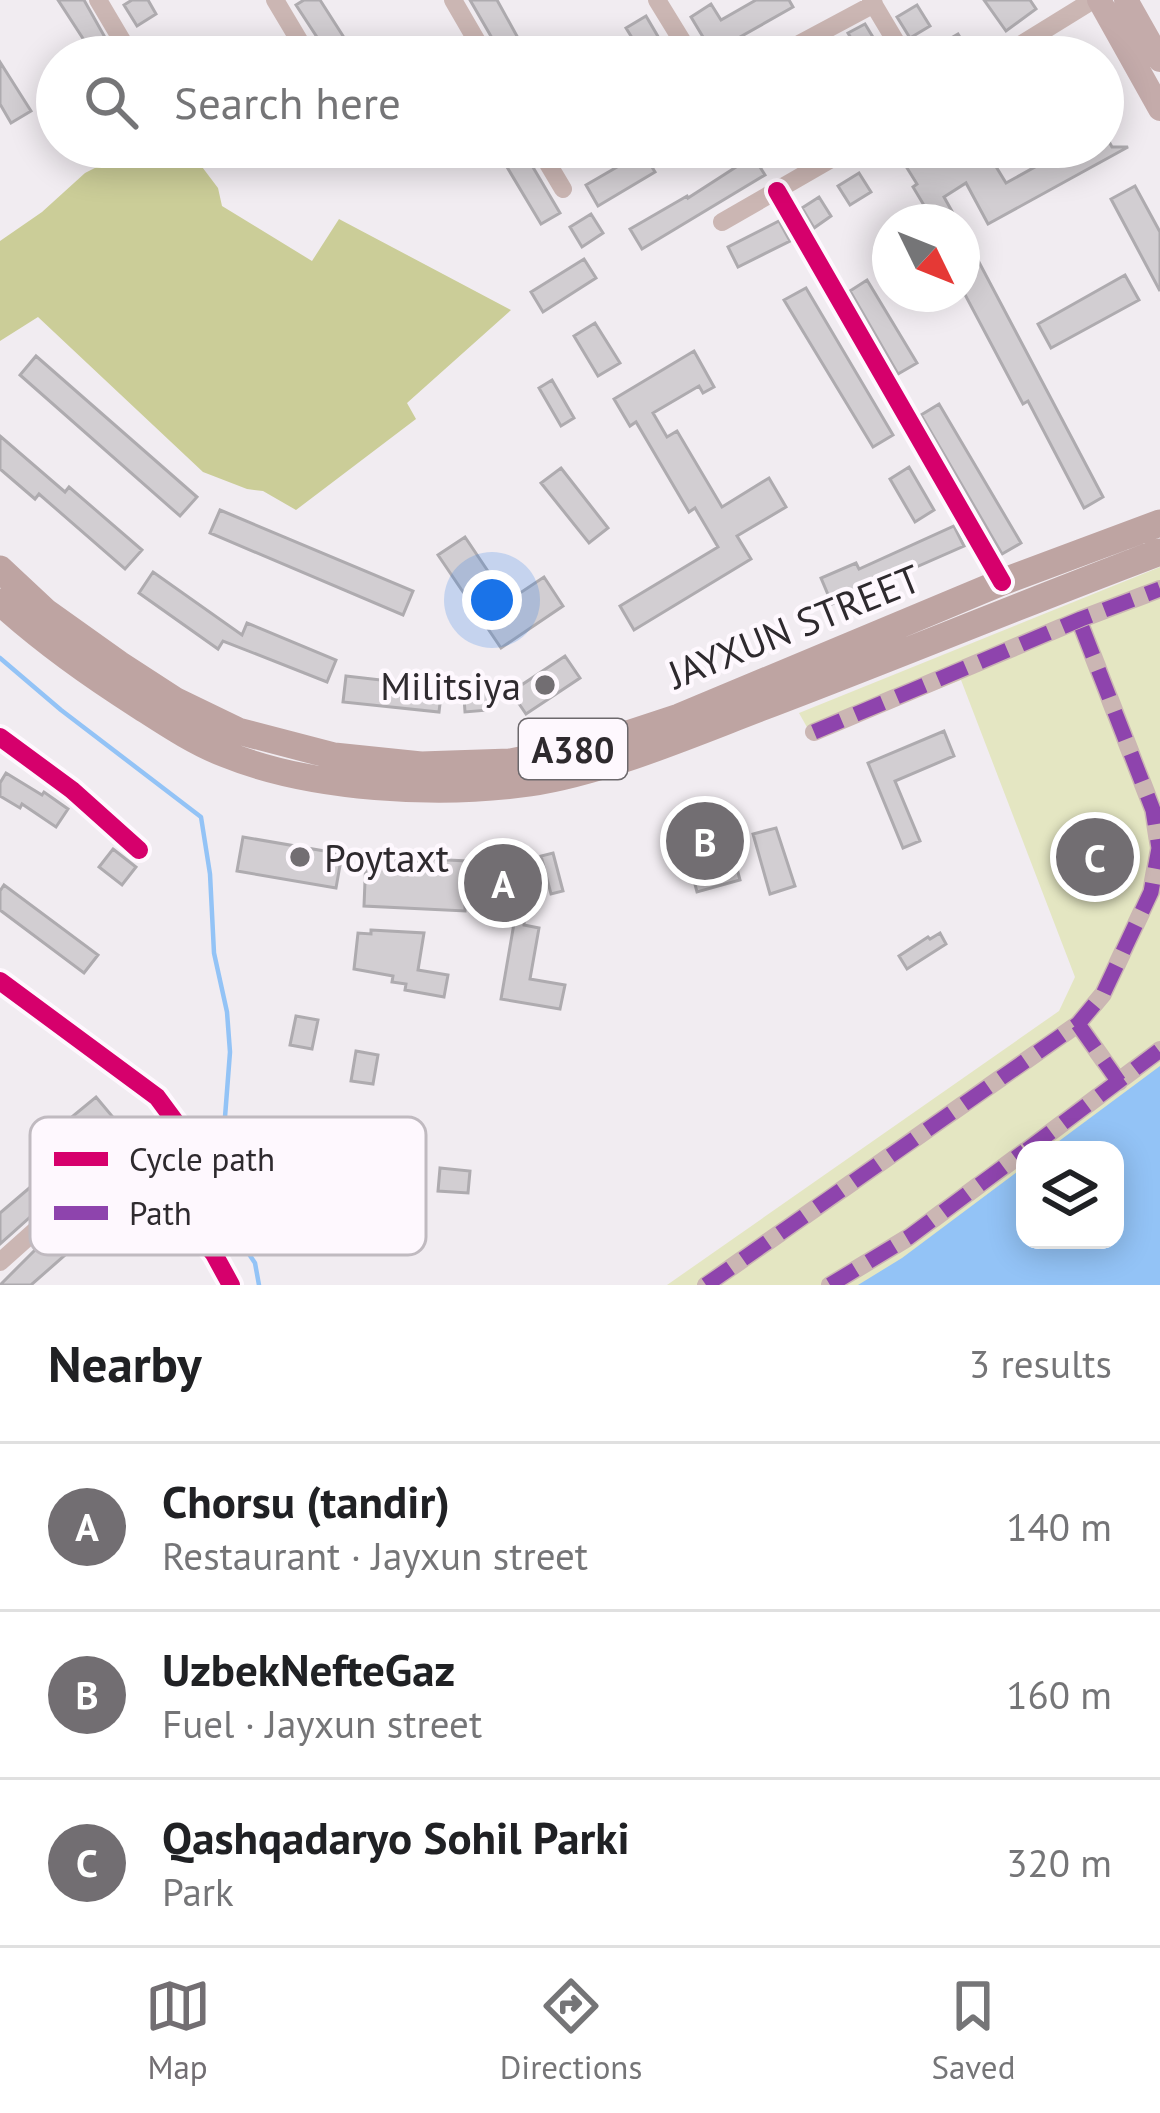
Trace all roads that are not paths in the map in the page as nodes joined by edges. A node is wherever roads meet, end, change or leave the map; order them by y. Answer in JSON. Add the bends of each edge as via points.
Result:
{"nodes":[{"id":1,"x":98,"y":0,"type":"edge"},
{"id":2,"x":275,"y":0,"type":"edge"},
{"id":3,"x":453,"y":0,"type":"edge"},
{"id":4,"x":657,"y":0,"type":"edge"},
{"id":5,"x":1096,"y":0,"type":"edge"},
{"id":6,"x":1126,"y":0,"type":"edge"},
{"id":7,"x":872,"y":2,"type":"edge"},
{"id":8,"x":119,"y":36,"type":"edge"},
{"id":9,"x":296,"y":36,"type":"edge"},
{"id":10,"x":474,"y":36,"type":"edge"},
{"id":11,"x":679,"y":36,"type":"edge"},
{"id":12,"x":813,"y":36,"type":"edge"},
{"id":13,"x":892,"y":36,"type":"edge"},
{"id":14,"x":1036,"y":36,"type":"edge"},
{"id":15,"x":1117,"y":36,"type":"edge"},
{"id":16,"x":1124,"y":48,"type":"edge"},
{"id":17,"x":1160,"y":60,"type":"edge"},
{"id":18,"x":1160,"y":109,"type":"edge"},
{"id":19,"x":550,"y":168,"type":"edge"},
{"id":20,"x":815,"y":168,"type":"edge"},
{"id":21,"x":563,"y":189,"type":"dead end"},
{"id":22,"x":777,"y":190,"type":"junction"},
{"id":23,"x":722,"y":222,"type":"dead end"},
{"id":24,"x":1157,"y":539,"type":"edge"},
{"id":25,"x":0,"y":568,"type":"edge"},
{"id":26,"x":1002,"y":582,"type":"junction"},
{"id":27,"x":1160,"y":589,"type":"edge"},
{"id":28,"x":0,"y":602,"type":"edge"},
{"id":29,"x":1079,"y":620,"type":"junction"},
{"id":30,"x":814,"y":731,"type":"dead end"},
{"id":31,"x":0,"y":737,"type":"edge"},
{"id":32,"x":139,"y":850,"type":"dead end"},
{"id":33,"x":0,"y":981,"type":"edge"},
{"id":34,"x":1078,"y":1024,"type":"junction"},
{"id":35,"x":1160,"y":1050,"type":"edge"},
{"id":36,"x":1119,"y":1082,"type":"junction"},
{"id":37,"x":172,"y":1117,"type":"edge"},
{"id":38,"x":1039,"y":1141,"type":"edge"},
{"id":39,"x":1016,"y":1158,"type":"edge"},
{"id":40,"x":30,"y":1235,"type":"edge"},
{"id":41,"x":215,"y":1255,"type":"edge"},
{"id":42,"x":0,"y":1262,"type":"edge"},
{"id":43,"x":231,"y":1285,"type":"edge"},
{"id":44,"x":706,"y":1285,"type":"edge"},
{"id":45,"x":830,"y":1285,"type":"edge"}],
"edges":[{"from":1,"to":8,"type":"street"},
{"from":2,"to":9,"type":"street"},
{"from":3,"to":10,"type":"street"},
{"from":4,"to":11,"type":"street"},
{"from":5,"to":14,"type":"street"},
{"from":5,"to":15,"type":"main road"},
{"from":6,"to":17,"type":"main road"},
{"from":7,"to":12,"type":"street"},
{"from":7,"to":13,"type":"street"},
{"from":16,"to":18,"type":"main road"},
{"from":19,"to":21,"type":"street"},
{"from":20,"to":22,"type":"street"},
{"from":22,"to":23,"type":"street"},
{"from":22,"to":26,"type":"street"},
{"from":24,"to":26,"type":"highway","name":"JAYXUN STREET","number":"A380"},
{"from":24,"to":28,"type":"highway","name":"JAYXUN STREET","number":"A380","via":[[682,738],[533,782],[476,788],[340,782],[227,755],[97,679]]},
{"from":25,"to":26,"type":"highway","name":"JAYXUN STREET","number":"A380","via":[[119,664],[238,731],[334,756],[422,765],[509,762],[594,745]]},
{"from":27,"to":29,"type":"street"},
{"from":29,"to":30,"type":"street"},
{"from":29,"to":34,"type":"street","via":[[1154,810],[1159,848],[1151,892],[1103,994]]},
{"from":31,"to":32,"type":"street"},
{"from":33,"to":37,"type":"street","via":[[157,1097]]},
{"from":34,"to":36,"type":"street"},
{"from":34,"to":44,"type":"street"},
{"from":35,"to":36,"type":"street"},
{"from":36,"to":38,"type":"street"},
{"from":39,"to":45,"type":"street"},
{"from":40,"to":42,"type":"street"},
{"from":41,"to":43,"type":"street"}]}
